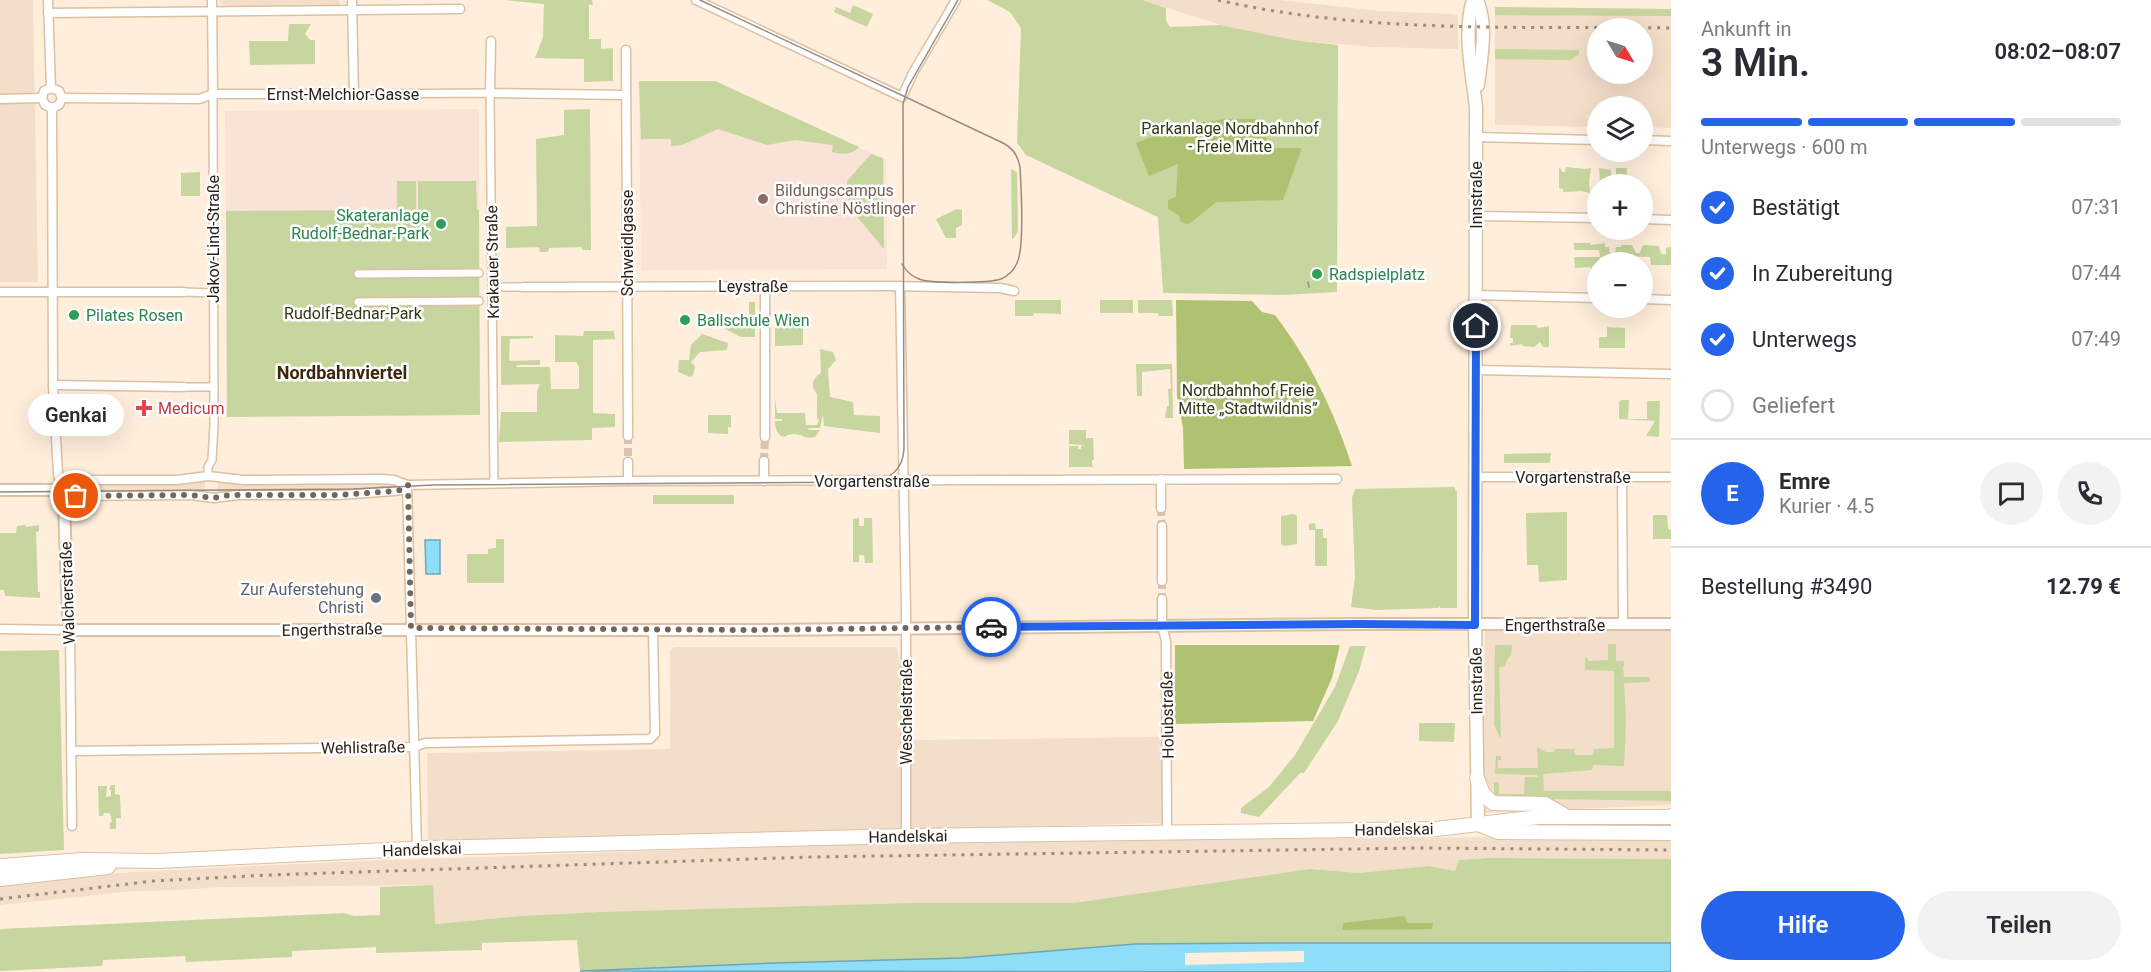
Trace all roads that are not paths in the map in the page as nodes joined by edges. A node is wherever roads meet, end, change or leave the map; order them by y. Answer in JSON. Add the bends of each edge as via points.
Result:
{"nodes":[{"id":1,"x":48,"y":0,"type":"edge"},
{"id":2,"x":212,"y":0,"type":"edge"},
{"id":3,"x":696,"y":0,"type":"edge"},
{"id":4,"x":956,"y":0,"type":"edge"},
{"id":5,"x":1475,"y":0,"type":"edge"},
{"id":6,"x":352,"y":4,"type":"edge"},
{"id":7,"x":460,"y":9,"type":"dead end"},
{"id":8,"x":212,"y":12,"type":"junction"},
{"id":9,"x":48,"y":13,"type":"junction"},
{"id":10,"x":491,"y":41,"type":"dead end"},
{"id":11,"x":626,"y":50,"type":"dead end"},
{"id":12,"x":51,"y":88,"type":"junction"},
{"id":13,"x":490,"y":93,"type":"junction"},
{"id":14,"x":213,"y":94,"type":"junction"},
{"id":15,"x":354,"y":94,"type":"junction"},
{"id":16,"x":625,"y":95,"type":"junction"},
{"id":17,"x":42,"y":98,"type":"junction"},
{"id":18,"x":62,"y":98,"type":"junction"},
{"id":19,"x":0,"y":99,"type":"edge"},
{"id":20,"x":52,"y":108,"type":"junction"},
{"id":21,"x":1476,"y":137,"type":"junction"},
{"id":22,"x":1587,"y":140,"type":"edge"},
{"id":23,"x":1653,"y":140,"type":"edge"},
{"id":24,"x":1671,"y":141,"type":"edge"},
{"id":25,"x":1476,"y":216,"type":"junction"},
{"id":26,"x":1587,"y":218,"type":"edge"},
{"id":27,"x":1653,"y":219,"type":"edge"},
{"id":28,"x":1671,"y":220,"type":"edge"},
{"id":29,"x":479,"y":273,"type":"dead end"},
{"id":30,"x":358,"y":274,"type":"dead end"},
{"id":31,"x":627,"y":286,"type":"junction"},
{"id":32,"x":765,"y":286,"type":"junction"},
{"id":33,"x":900,"y":286,"type":"junction"},
{"id":34,"x":492,"y":287,"type":"junction"},
{"id":35,"x":523,"y":287,"type":"joint"},
{"id":36,"x":1014,"y":291,"type":"dead end"},
{"id":37,"x":0,"y":292,"type":"edge"},
{"id":38,"x":184,"y":292,"type":"joint"},
{"id":39,"x":213,"y":292,"type":"junction"},
{"id":40,"x":52,"y":293,"type":"junction"},
{"id":41,"x":1476,"y":295,"type":"junction"},
{"id":42,"x":1587,"y":298,"type":"edge"},
{"id":43,"x":1653,"y":299,"type":"edge"},
{"id":44,"x":1671,"y":300,"type":"edge"},
{"id":45,"x":479,"y":301,"type":"dead end"},
{"id":46,"x":358,"y":302,"type":"dead end"},
{"id":47,"x":1476,"y":370,"type":"junction"},
{"id":48,"x":1671,"y":374,"type":"edge"},
{"id":49,"x":53,"y":385,"type":"junction"},
{"id":50,"x":183,"y":387,"type":"joint"},
{"id":51,"x":214,"y":387,"type":"junction"},
{"id":52,"x":628,"y":436,"type":"tunnel mouth"},
{"id":53,"x":765,"y":437,"type":"tunnel mouth"},
{"id":54,"x":764,"y":461,"type":"tunnel mouth"},
{"id":55,"x":628,"y":462,"type":"tunnel mouth"},
{"id":56,"x":208,"y":476,"type":"junction"},
{"id":57,"x":1476,"y":477,"type":"junction"},
{"id":58,"x":1622,"y":477,"type":"junction"},
{"id":59,"x":1671,"y":477,"type":"edge"},
{"id":60,"x":1337,"y":478,"type":"dead end"},
{"id":61,"x":1161,"y":479,"type":"junction"},
{"id":62,"x":628,"y":481,"type":"junction"},
{"id":63,"x":764,"y":481,"type":"junction"},
{"id":64,"x":904,"y":481,"type":"junction"},
{"id":65,"x":494,"y":483,"type":"junction"},
{"id":66,"x":408,"y":485,"type":"junction"},
{"id":67,"x":0,"y":490,"type":"edge"},
{"id":68,"x":61,"y":490,"type":"junction"},
{"id":69,"x":1161,"y":507,"type":"tunnel mouth"},
{"id":70,"x":1162,"y":526,"type":"tunnel mouth"},
{"id":71,"x":1162,"y":581,"type":"tunnel mouth"},
{"id":72,"x":1162,"y":599,"type":"tunnel mouth"},
{"id":73,"x":1623,"y":624,"type":"junction"},
{"id":74,"x":1671,"y":624,"type":"edge"},
{"id":75,"x":1475,"y":625,"type":"junction"},
{"id":76,"x":1162,"y":626,"type":"junction"},
{"id":77,"x":411,"y":628,"type":"junction"},
{"id":78,"x":905,"y":628,"type":"junction"},
{"id":79,"x":0,"y":629,"type":"edge"},
{"id":80,"x":70,"y":630,"type":"junction"},
{"id":81,"x":653,"y":630,"type":"junction"},
{"id":82,"x":414,"y":747,"type":"junction"},
{"id":83,"x":71,"y":751,"type":"junction"},
{"id":84,"x":1477,"y":778,"type":"junction"},
{"id":85,"x":1566,"y":816,"type":"junction"},
{"id":86,"x":1670,"y":817,"type":"edge"},
{"id":87,"x":1478,"y":824,"type":"junction"},
{"id":88,"x":72,"y":826,"type":"dead end"},
{"id":89,"x":1167,"y":832,"type":"junction"},
{"id":90,"x":1671,"y":834,"type":"edge"},
{"id":91,"x":906,"y":836,"type":"junction"},
{"id":92,"x":417,"y":849,"type":"junction"},
{"id":93,"x":145,"y":862,"type":"junction"},
{"id":94,"x":0,"y":866,"type":"edge"},
{"id":95,"x":0,"y":879,"type":"edge"}],
"edges":[{"from":1,"to":9,"type":"street"},
{"from":2,"to":8,"type":"street","name":"Jakov-Lind-Straße"},
{"from":3,"to":4,"type":"street","via":[[902,97]]},
{"from":5,"to":21,"type":"main road","name":"Innstraße","via":[[1470,12],[1470,52]]},
{"from":6,"to":7,"type":"street"},
{"from":6,"to":8,"type":"street"},
{"from":6,"to":15,"type":"street"},
{"from":8,"to":9,"type":"street"},
{"from":8,"to":14,"type":"street","name":"Jakov-Lind-Straße"},
{"from":9,"to":12,"type":"street"},
{"from":10,"to":13,"type":"street","name":"Krakauer Straße"},
{"from":11,"to":16,"type":"street","name":"Schweidlgasse"},
{"from":12,"to":17,"type":"street"},
{"from":12,"to":18,"type":"street","via":[[59,91]]},
{"from":13,"to":15,"type":"street","name":"Ernst-Melchior-Gasse"},
{"from":13,"to":16,"type":"street","name":"Ernst-Melchior-Gasse"},
{"from":13,"to":34,"type":"street","name":"Krakauer Straße"},
{"from":14,"to":15,"type":"street","name":"Ernst-Melchior-Gasse"},
{"from":14,"to":18,"type":"street","name":"Ernst-Melchior-Gasse","via":[[199,99]]},
{"from":14,"to":39,"type":"street","name":"Jakov-Lind-Straße"},
{"from":16,"to":31,"type":"street","name":"Schweidlgasse"},
{"from":17,"to":19,"type":"street"},
{"from":17,"to":20,"type":"street"},
{"from":18,"to":20,"type":"street"},
{"from":20,"to":40,"type":"street","name":"Walcherstraße"},
{"from":21,"to":22,"type":"street"},
{"from":21,"to":25,"type":"main road","name":"Innstraße"},
{"from":23,"to":24,"type":"street"},
{"from":25,"to":26,"type":"street"},
{"from":25,"to":41,"type":"main road","name":"Innstraße"},
{"from":27,"to":28,"type":"street"},
{"from":29,"to":30,"type":"street"},
{"from":31,"to":32,"type":"street","name":"Leystraße"},
{"from":31,"to":35,"type":"street","name":"Leystraße"},
{"from":31,"to":52,"type":"street","name":"Schweidlgasse"},
{"from":32,"to":33,"type":"street","name":"Leystraße"},
{"from":32,"to":53,"type":"street"},
{"from":33,"to":36,"type":"street","name":"Leystraße"},
{"from":33,"to":64,"type":"street","name":"Weschelstraße"},
{"from":34,"to":35,"type":"street","name":"Leystraße"},
{"from":34,"to":65,"type":"street","name":"Krakauer Straße"},
{"from":37,"to":40,"type":"street"},
{"from":38,"to":39,"type":"street"},
{"from":38,"to":40,"type":"street"},
{"from":39,"to":51,"type":"street","name":"Jakov-Lind-Straße"},
{"from":40,"to":49,"type":"street","name":"Walcherstraße"},
{"from":41,"to":42,"type":"street"},
{"from":41,"to":47,"type":"main road","name":"Innstraße"},
{"from":43,"to":44,"type":"street"},
{"from":45,"to":46,"type":"street"},
{"from":47,"to":48,"type":"street"},
{"from":47,"to":57,"type":"main road","name":"Innstraße"},
{"from":49,"to":50,"type":"street"},
{"from":49,"to":68,"type":"street","name":"Walcherstraße"},
{"from":50,"to":51,"type":"street"},
{"from":51,"to":56,"type":"street","name":"Jakov-Lind-Straße"},
{"from":54,"to":63,"type":"street"},
{"from":55,"to":62,"type":"street"},
{"from":56,"to":66,"type":"street","name":"Vorgartenstraße","via":[[244,480],[382,479]]},
{"from":56,"to":68,"type":"street","name":"Vorgartenstraße","via":[[90,480]]},
{"from":57,"to":58,"type":"street","name":"Vorgartenstraße"},
{"from":57,"to":75,"type":"main road","name":"Innstraße"},
{"from":58,"to":59,"type":"street","name":"Vorgartenstraße"},
{"from":58,"to":73,"type":"street"},
{"from":60,"to":61,"type":"street","name":"Vorgartenstraße"},
{"from":61,"to":64,"type":"street","name":"Vorgartenstraße"},
{"from":61,"to":69,"type":"street"},
{"from":62,"to":63,"type":"street","name":"Vorgartenstraße"},
{"from":62,"to":65,"type":"street","name":"Vorgartenstraße"},
{"from":63,"to":64,"type":"street","name":"Vorgartenstraße"},
{"from":64,"to":78,"type":"street","name":"Weschelstraße"},
{"from":65,"to":66,"type":"street","name":"Vorgartenstraße"},
{"from":66,"to":68,"type":"street","name":"Vorgartenstraße","via":[[402,490],[363,494],[214,498],[76,496]]},
{"from":66,"to":77,"type":"street"},
{"from":67,"to":68,"type":"street","name":"Vorgartenstraße"},
{"from":68,"to":80,"type":"street","name":"Walcherstraße"},
{"from":70,"to":71,"type":"street"},
{"from":72,"to":76,"type":"street","name":"Holubstraße"},
{"from":73,"to":74,"type":"street","name":"Engerthstraße"},
{"from":73,"to":75,"type":"street","name":"Engerthstraße"},
{"from":75,"to":76,"type":"street","name":"Engerthstraße"},
{"from":75,"to":84,"type":"main road","name":"Innstraße"},
{"from":76,"to":78,"type":"street","name":"Engerthstraße"},
{"from":76,"to":89,"type":"street","name":"Holubstraße","via":[[1166,641]]},
{"from":77,"to":80,"type":"street","name":"Engerthstraße"},
{"from":77,"to":81,"type":"street","name":"Engerthstraße"},
{"from":77,"to":82,"type":"street"},
{"from":78,"to":81,"type":"street","name":"Engerthstraße"},
{"from":78,"to":91,"type":"street","name":"Weschelstraße"},
{"from":79,"to":80,"type":"street","name":"Engerthstraße"},
{"from":80,"to":83,"type":"street","name":"Walcherstraße"},
{"from":81,"to":82,"type":"street","name":"Wehlistraße","via":[[655,734],[650,739],[425,743]]},
{"from":82,"to":83,"type":"street","name":"Wehlistraße"},
{"from":82,"to":92,"type":"street"},
{"from":83,"to":88,"type":"street","name":"Walcherstraße"},
{"from":84,"to":85,"type":"main road","via":[[1483,794],[1493,803],[1545,804]]},
{"from":84,"to":87,"type":"main road","name":"Innstraße"},
{"from":85,"to":86,"type":"main road","name":"Handelskai"},
{"from":85,"to":87,"type":"main road","name":"Handelskai"},
{"from":87,"to":89,"type":"main road","name":"Handelskai","via":[[1436,829]]},
{"from":87,"to":90,"type":"main road","via":[[1498,832]]},
{"from":89,"to":91,"type":"main road","name":"Handelskai"},
{"from":91,"to":92,"type":"main road","name":"Handelskai"},
{"from":92,"to":93,"type":"main road","name":"Handelskai"},
{"from":93,"to":94,"type":"main road","name":"Handelskai","via":[[83,860]]},
{"from":93,"to":95,"type":"main road","name":"Handelskai"}]}
